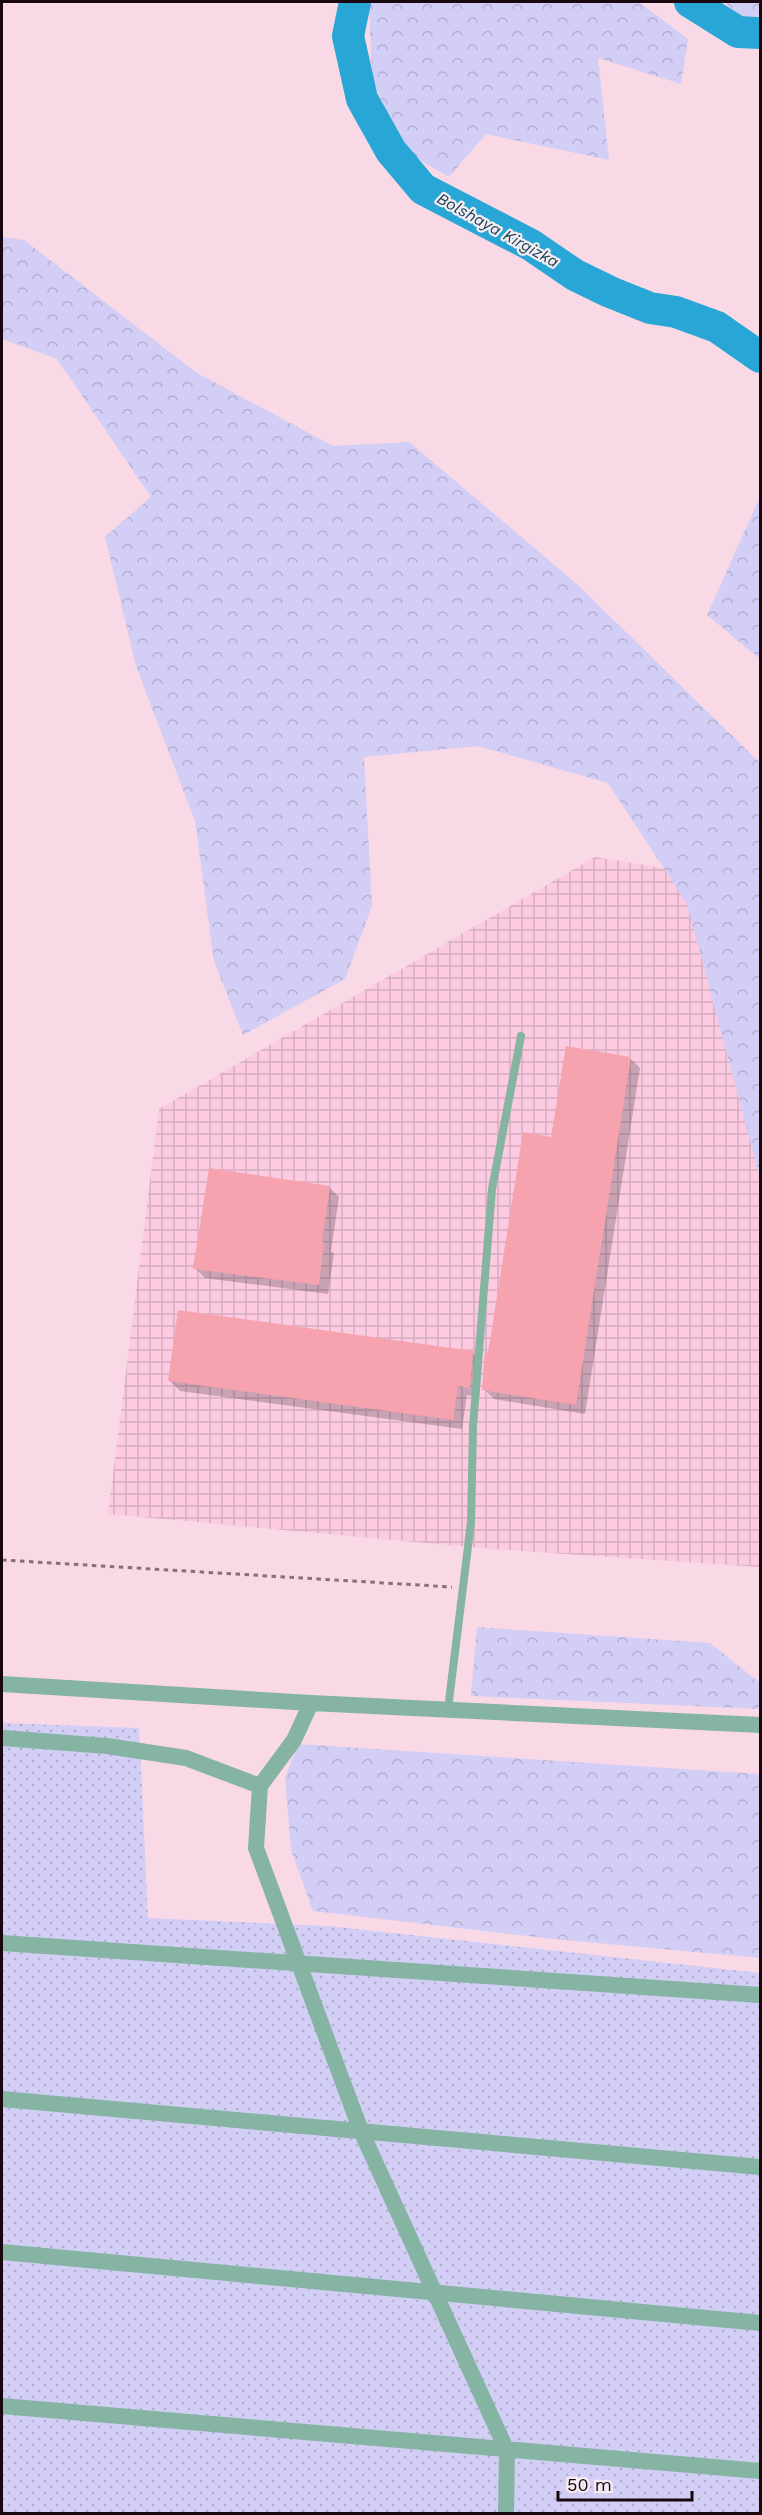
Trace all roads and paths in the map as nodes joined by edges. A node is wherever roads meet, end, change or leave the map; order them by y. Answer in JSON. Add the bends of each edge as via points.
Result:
{"nodes":[{"id":1,"x":521,"y":1036,"type":"dead end"},
{"id":2,"x":2,"y":1560,"type":"edge"},
{"id":3,"x":463,"y":1587,"type":"junction"},
{"id":4,"x":2,"y":1684,"type":"edge"},
{"id":5,"x":311,"y":1702,"type":"junction"},
{"id":6,"x":448,"y":1709,"type":"junction"},
{"id":7,"x":760,"y":1725,"type":"edge"},
{"id":8,"x":2,"y":1738,"type":"edge"},
{"id":9,"x":260,"y":1786,"type":"junction"},
{"id":10,"x":2,"y":1942,"type":"edge"},
{"id":11,"x":299,"y":1962,"type":"junction"},
{"id":12,"x":760,"y":1995,"type":"edge"},
{"id":13,"x":2,"y":2099,"type":"edge"},
{"id":14,"x":360,"y":2131,"type":"junction"},
{"id":15,"x":760,"y":2167,"type":"edge"},
{"id":16,"x":2,"y":2252,"type":"edge"},
{"id":17,"x":434,"y":2292,"type":"junction"},
{"id":18,"x":760,"y":2323,"type":"edge"},
{"id":19,"x":2,"y":2406,"type":"edge"},
{"id":20,"x":507,"y":2451,"type":"junction"},
{"id":21,"x":760,"y":2471,"type":"edge"},
{"id":22,"x":506,"y":2514,"type":"edge"}],
"edges":[{"from":1,"to":3,"type":"lane","via":[[492,1190],[473,1426],[471,1522]]},
{"from":2,"to":3,"type":"path"},
{"from":3,"to":6,"type":"lane"},
{"from":4,"to":5,"type":"street"},
{"from":5,"to":6,"type":"street"},
{"from":5,"to":9,"type":"street","via":[[294,1740]]},
{"from":6,"to":7,"type":"street"},
{"from":8,"to":9,"type":"street","via":[[107,1746],[186,1758]]},
{"from":9,"to":11,"type":"street","via":[[256,1848]]},
{"from":10,"to":11,"type":"street"},
{"from":11,"to":12,"type":"street"},
{"from":11,"to":14,"type":"street"},
{"from":13,"to":14,"type":"street"},
{"from":14,"to":15,"type":"street"},
{"from":14,"to":17,"type":"street"},
{"from":16,"to":17,"type":"street"},
{"from":17,"to":18,"type":"street"},
{"from":17,"to":20,"type":"street"},
{"from":19,"to":20,"type":"street"},
{"from":20,"to":21,"type":"street"},
{"from":20,"to":22,"type":"street"}]}
